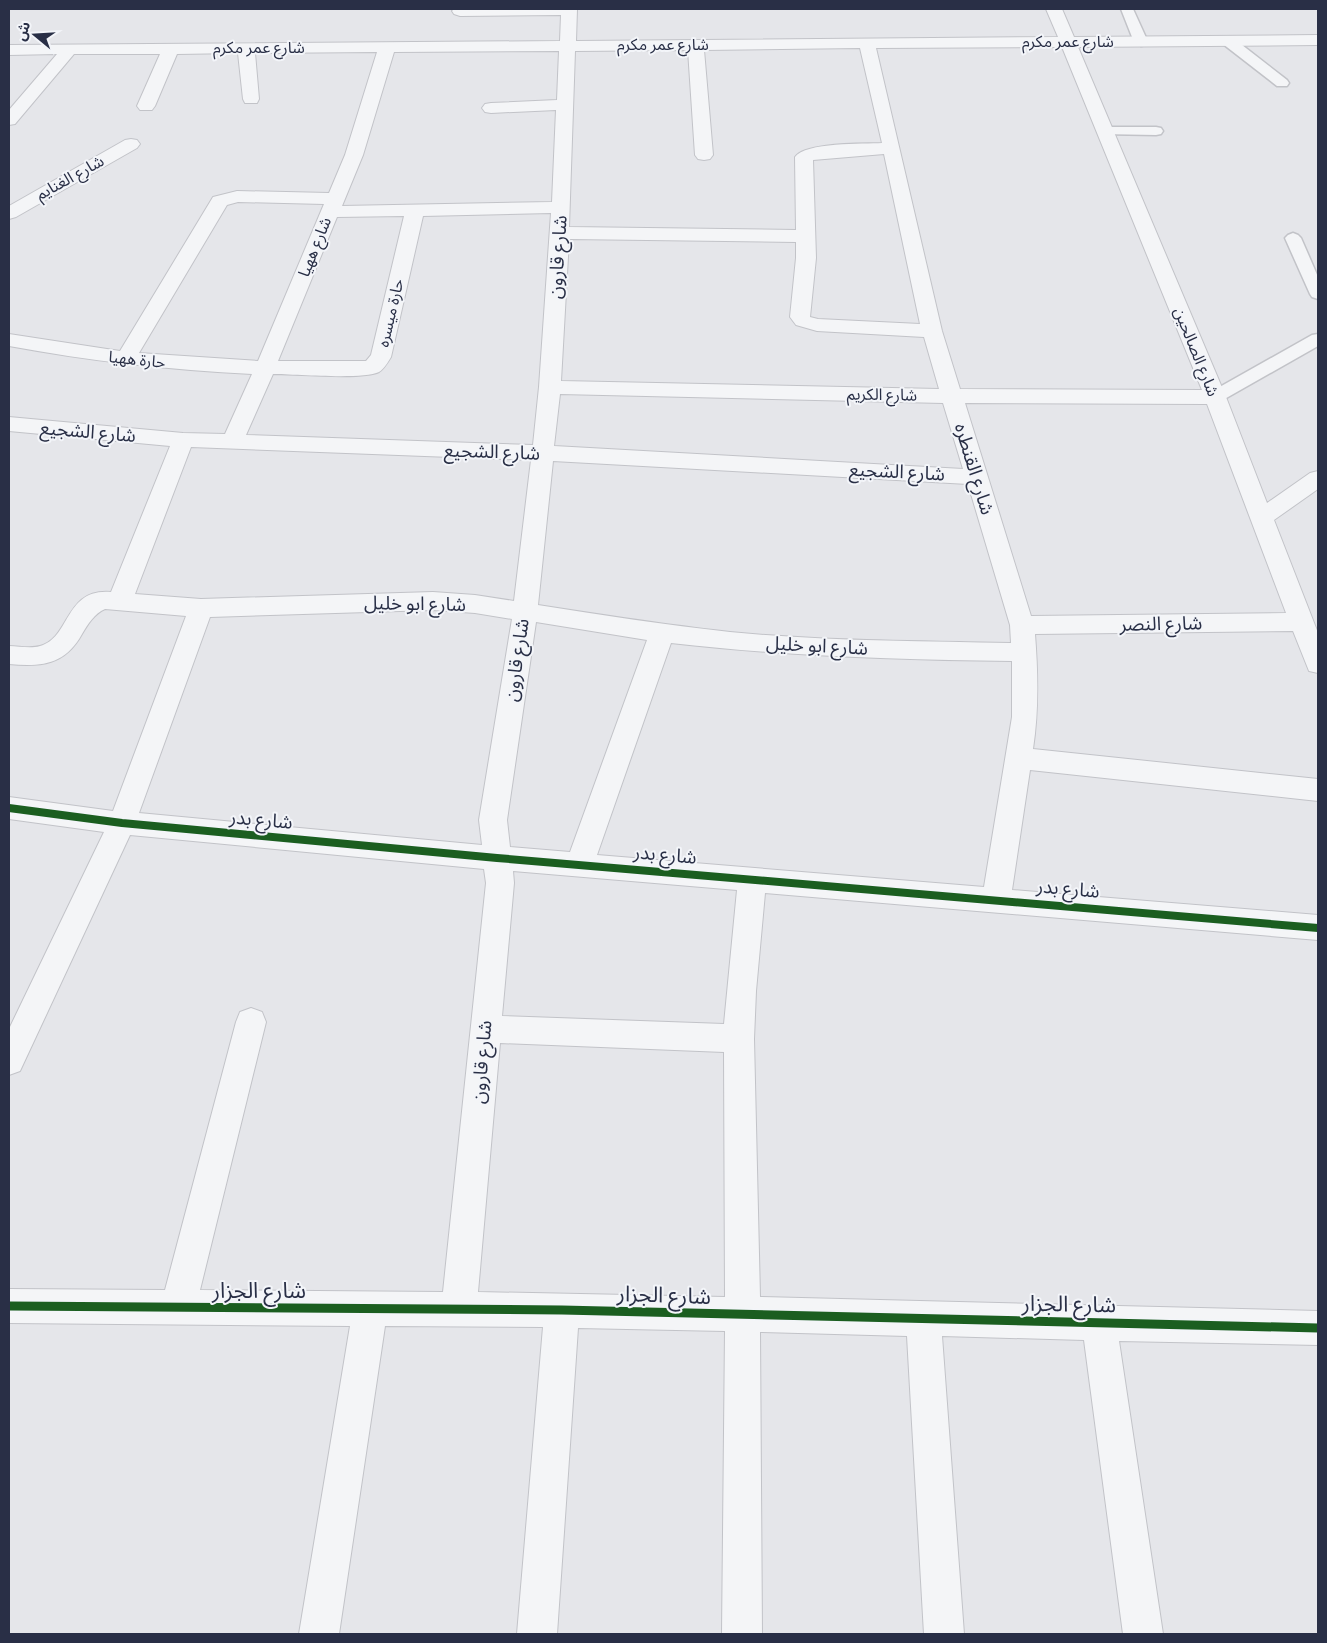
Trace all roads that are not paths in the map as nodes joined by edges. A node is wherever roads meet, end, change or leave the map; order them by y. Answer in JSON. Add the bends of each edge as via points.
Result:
{"nodes":[{"id":1,"x":1054,"y":9,"type":"edge"},
{"id":2,"x":1127,"y":9,"type":"edge"},
{"id":3,"x":568,"y":10,"type":"edge"},
{"id":4,"x":460,"y":11,"type":"dead end"},
{"id":5,"x":1318,"y":40,"type":"edge"},
{"id":6,"x":1228,"y":41,"type":"junction"},
{"id":7,"x":1068,"y":42,"type":"junction"},
{"id":8,"x":1141,"y":42,"type":"junction"},
{"id":9,"x":867,"y":44,"type":"junction"},
{"id":10,"x":696,"y":45,"type":"junction"},
{"id":11,"x":567,"y":46,"type":"junction"},
{"id":12,"x":387,"y":47,"type":"junction"},
{"id":13,"x":171,"y":48,"type":"junction"},
{"id":14,"x":246,"y":48,"type":"junction"},
{"id":15,"x":70,"y":49,"type":"junction"},
{"id":16,"x":10,"y":51,"type":"edge"},
{"id":17,"x":1282,"y":83,"type":"dead end"},
{"id":18,"x":251,"y":99,"type":"dead end"},
{"id":19,"x":564,"y":105,"type":"junction"},
{"id":20,"x":146,"y":106,"type":"dead end"},
{"id":21,"x":491,"y":108,"type":"dead end"},
{"id":22,"x":9,"y":120,"type":"edge"},
{"id":23,"x":1105,"y":131,"type":"junction"},
{"id":24,"x":1156,"y":131,"type":"dead end"},
{"id":25,"x":131,"y":144,"type":"dead end"},
{"id":26,"x":892,"y":148,"type":"junction"},
{"id":27,"x":704,"y":155,"type":"dead end"},
{"id":28,"x":332,"y":206,"type":"junction"},
{"id":29,"x":561,"y":207,"type":"junction"},
{"id":30,"x":415,"y":210,"type":"junction"},
{"id":31,"x":9,"y":213,"type":"edge"},
{"id":32,"x":559,"y":233,"type":"junction"},
{"id":33,"x":804,"y":236,"type":"junction"},
{"id":34,"x":1293,"y":238,"type":"dead end"},
{"id":35,"x":1318,"y":294,"type":"edge"},
{"id":36,"x":932,"y":331,"type":"junction"},
{"id":37,"x":1318,"y":338,"type":"edge"},
{"id":38,"x":9,"y":340,"type":"edge"},
{"id":39,"x":125,"y":359,"type":"junction"},
{"id":40,"x":266,"y":368,"type":"junction"},
{"id":41,"x":550,"y":387,"type":"junction"},
{"id":42,"x":952,"y":396,"type":"junction"},
{"id":43,"x":1215,"y":397,"type":"junction"},
{"id":44,"x":9,"y":424,"type":"edge"},
{"id":45,"x":183,"y":440,"type":"junction"},
{"id":46,"x":232,"y":442,"type":"junction"},
{"id":47,"x":542,"y":453,"type":"junction"},
{"id":48,"x":976,"y":477,"type":"junction"},
{"id":49,"x":1318,"y":478,"type":"edge"},
{"id":50,"x":1261,"y":518,"type":"junction"},
{"id":51,"x":120,"y":601,"type":"junction"},
{"id":52,"x":201,"y":608,"type":"junction"},
{"id":53,"x":525,"y":612,"type":"junction"},
{"id":54,"x":1301,"y":622,"type":"junction"},
{"id":55,"x":1022,"y":625,"type":"junction"},
{"id":56,"x":662,"y":633,"type":"junction"},
{"id":57,"x":1024,"y":652,"type":"junction"},
{"id":58,"x":1317,"y":654,"type":"edge"},
{"id":59,"x":9,"y":655,"type":"edge"},
{"id":60,"x":1019,"y":758,"type":"junction"},
{"id":61,"x":1318,"y":790,"type":"edge"},
{"id":62,"x":9,"y":808,"type":"edge"},
{"id":63,"x":122,"y":823,"type":"junction"},
{"id":64,"x":497,"y":858,"type":"junction"},
{"id":65,"x":580,"y":864,"type":"junction"},
{"id":66,"x":752,"y":878,"type":"junction"},
{"id":67,"x":996,"y":899,"type":"junction"},
{"id":68,"x":1318,"y":928,"type":"edge"},
{"id":69,"x":251,"y":1022,"type":"dead end"},
{"id":70,"x":485,"y":1030,"type":"junction"},
{"id":71,"x":739,"y":1039,"type":"junction"},
{"id":72,"x":9,"y":1061,"type":"edge"},
{"id":73,"x":9,"y":1306,"type":"edge"},
{"id":74,"x":178,"y":1307,"type":"junction"},
{"id":75,"x":370,"y":1309,"type":"junction"},
{"id":76,"x":459,"y":1309,"type":"junction"},
{"id":77,"x":562,"y":1310,"type":"junction"},
{"id":78,"x":743,"y":1315,"type":"junction"},
{"id":79,"x":923,"y":1318,"type":"junction"},
{"id":80,"x":1098,"y":1323,"type":"junction"},
{"id":81,"x":1318,"y":1328,"type":"edge"},
{"id":82,"x":319,"y":1634,"type":"edge"},
{"id":83,"x":537,"y":1634,"type":"edge"},
{"id":84,"x":742,"y":1634,"type":"edge"},
{"id":85,"x":944,"y":1634,"type":"edge"},
{"id":86,"x":1143,"y":1634,"type":"edge"}],
"edges":[{"from":1,"to":7,"type":"street","name":"شارع الصالحين"},
{"from":2,"to":8,"type":"lane"},
{"from":3,"to":4,"type":"street"},
{"from":3,"to":11,"type":"street","name":"شارع قارون"},
{"from":5,"to":6,"type":"street","name":"شارع عمر مكرم"},
{"from":6,"to":8,"type":"street","name":"شارع عمر مكرم"},
{"from":6,"to":17,"type":"lane"},
{"from":7,"to":8,"type":"street","name":"شارع عمر مكرم"},
{"from":7,"to":9,"type":"street","name":"شارع عمر مكرم"},
{"from":7,"to":23,"type":"street","name":"شارع الصالحين"},
{"from":9,"to":10,"type":"street","name":"شارع عمر مكرم"},
{"from":9,"to":26,"type":"street","name":"شارع القنطره"},
{"from":10,"to":11,"type":"street","name":"شارع عمر مكرم"},
{"from":10,"to":27,"type":"street"},
{"from":11,"to":12,"type":"street","name":"شارع عمر مكرم"},
{"from":11,"to":19,"type":"street","name":"شارع قارون"},
{"from":12,"to":14,"type":"street","name":"شارع عمر مكرم"},
{"from":12,"to":28,"type":"street","name":"شارع ههيا","via":[[354,155]]},
{"from":13,"to":14,"type":"street","name":"شارع عمر مكرم"},
{"from":13,"to":15,"type":"street","name":"شارع عمر مكرم"},
{"from":13,"to":20,"type":"street"},
{"from":14,"to":18,"type":"street"},
{"from":15,"to":16,"type":"street","name":"شارع عمر مكرم"},
{"from":15,"to":22,"type":"street"},
{"from":19,"to":21,"type":"street"},
{"from":19,"to":29,"type":"street","name":"شارع قارون"},
{"from":23,"to":24,"type":"lane"},
{"from":23,"to":43,"type":"street","name":"شارع الصالحين"},
{"from":25,"to":31,"type":"street","name":"شارع الغنايم"},
{"from":26,"to":33,"type":"street","via":[[813,153],[804,157]]},
{"from":26,"to":36,"type":"street","name":"شارع القنطره"},
{"from":28,"to":30,"type":"street"},
{"from":28,"to":39,"type":"street","via":[[237,196],[220,201]]},
{"from":28,"to":40,"type":"street","name":"شارع ههيا"},
{"from":29,"to":30,"type":"street"},
{"from":29,"to":32,"type":"street","name":"شارع قارون"},
{"from":30,"to":40,"type":"street","name":"حارة ميسره","via":[[378,362],[364,368]]},
{"from":32,"to":33,"type":"street"},
{"from":32,"to":41,"type":"street","name":"شارع قارون"},
{"from":33,"to":36,"type":"street","via":[[806,258],[800,317],[803,321],[817,325]]},
{"from":34,"to":35,"type":"lane"},
{"from":36,"to":42,"type":"street","name":"شارع القنطره"},
{"from":37,"to":43,"type":"lane"},
{"from":38,"to":39,"type":"street","name":"حارة ههيا"},
{"from":39,"to":40,"type":"street","name":"حارة ههيا"},
{"from":40,"to":46,"type":"street","name":"شارع ههيا"},
{"from":41,"to":42,"type":"street","name":"شارع الكريم"},
{"from":41,"to":47,"type":"street","name":"شارع قارون"},
{"from":42,"to":43,"type":"street","name":"شارع الكريم"},
{"from":42,"to":48,"type":"street","name":"شارع القنطره"},
{"from":43,"to":50,"type":"street","name":"شارع الصالحين"},
{"from":44,"to":45,"type":"street","name":"شارع الشجيع"},
{"from":45,"to":46,"type":"street","name":"شارع الشجيع"},
{"from":45,"to":51,"type":"street"},
{"from":46,"to":47,"type":"street","name":"شارع الشجيع"},
{"from":47,"to":48,"type":"street","name":"شارع الشجيع"},
{"from":47,"to":53,"type":"street","name":"شارع قارون"},
{"from":48,"to":55,"type":"street","name":"شارع القنطره"},
{"from":49,"to":50,"type":"street"},
{"from":50,"to":54,"type":"street","name":"شارع الصالحين"},
{"from":51,"to":52,"type":"street","name":"شارع ابو خليل"},
{"from":51,"to":59,"type":"street","name":"شارع ابو خليل","via":[[103,600],[85,609],[56,650],[33,656]]},
{"from":52,"to":53,"type":"street","name":"شارع ابو خليل","via":[[433,601]]},
{"from":52,"to":63,"type":"street"},
{"from":53,"to":56,"type":"street","name":"شارع ابو خليل"},
{"from":53,"to":64,"type":"street","name":"شارع قارون","via":[[493,820]]},
{"from":54,"to":55,"type":"street","name":"شارع النصر"},
{"from":54,"to":58,"type":"street","name":"شارع الصالحين"},
{"from":55,"to":57,"type":"street","name":"شارع القنطره"},
{"from":56,"to":57,"type":"street","name":"شارع ابو خليل","via":[[829,647]]},
{"from":56,"to":65,"type":"street"},
{"from":57,"to":60,"type":"street","name":"شارع القنطره","via":[[1025,717]]},
{"from":60,"to":61,"type":"street"},
{"from":60,"to":67,"type":"street","name":"شارع القنطره"},
{"from":62,"to":63,"type":"street","name":"شارع بدر"},
{"from":63,"to":64,"type":"street","name":"شارع بدر"},
{"from":63,"to":72,"type":"street"},
{"from":64,"to":65,"type":"street","name":"شارع بدر"},
{"from":64,"to":70,"type":"street","name":"شارع قارون","via":[[500,883]]},
{"from":65,"to":66,"type":"street","name":"شارع بدر"},
{"from":66,"to":67,"type":"street","name":"شارع بدر"},
{"from":66,"to":71,"type":"street"},
{"from":67,"to":68,"type":"street","name":"شارع بدر"},
{"from":69,"to":74,"type":"street"},
{"from":70,"to":71,"type":"street"},
{"from":70,"to":76,"type":"street","name":"شارع قارون"},
{"from":71,"to":78,"type":"street"},
{"from":73,"to":74,"type":"street","name":"شارع الجزار"},
{"from":74,"to":75,"type":"street","name":"شارع الجزار"},
{"from":75,"to":76,"type":"street","name":"شارع الجزار"},
{"from":75,"to":82,"type":"street"},
{"from":76,"to":77,"type":"street","name":"شارع الجزار"},
{"from":77,"to":78,"type":"street","name":"شارع الجزار"},
{"from":77,"to":83,"type":"street"},
{"from":78,"to":79,"type":"street","name":"شارع الجزار"},
{"from":78,"to":84,"type":"street"},
{"from":79,"to":80,"type":"street","name":"شارع الجزار"},
{"from":79,"to":85,"type":"street"},
{"from":80,"to":81,"type":"street","name":"شارع الجزار"},
{"from":80,"to":86,"type":"street"}]}
